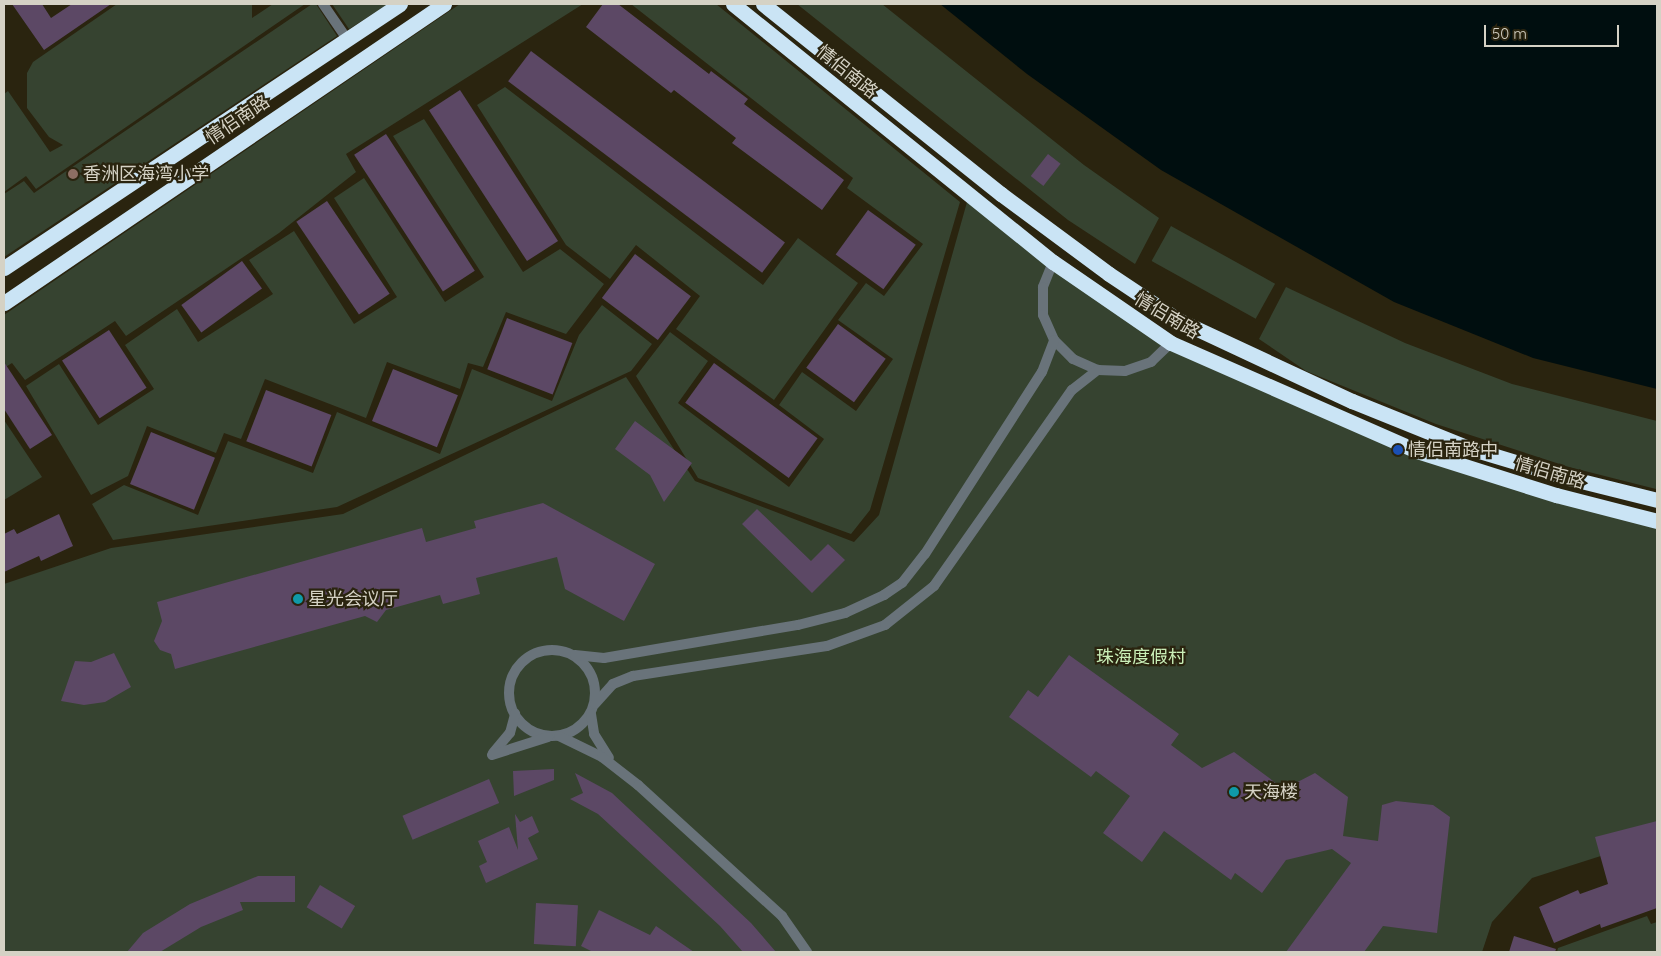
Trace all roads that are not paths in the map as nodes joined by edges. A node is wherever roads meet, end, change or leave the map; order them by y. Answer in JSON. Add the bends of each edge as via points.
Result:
{"nodes":[{"id":1,"x":323,"y":4,"type":"edge"},
{"id":2,"x":400,"y":4,"type":"edge"},
{"id":3,"x":444,"y":4,"type":"edge"},
{"id":4,"x":733,"y":4,"type":"edge"},
{"id":5,"x":763,"y":4,"type":"edge"},
{"id":6,"x":347,"y":39,"type":"junction"},
{"id":7,"x":1053,"y":262,"type":"junction"},
{"id":8,"x":4,"y":268,"type":"edge"},
{"id":9,"x":4,"y":303,"type":"edge"},
{"id":10,"x":1054,"y":340,"type":"junction"},
{"id":11,"x":1171,"y":344,"type":"junction"},
{"id":12,"x":1098,"y":370,"type":"junction"},
{"id":13,"x":1657,"y":500,"type":"edge"},
{"id":14,"x":1657,"y":521,"type":"edge"},
{"id":15,"x":575,"y":655,"type":"junction"},
{"id":16,"x":595,"y":704,"type":"junction"},
{"id":17,"x":515,"y":714,"type":"junction"},
{"id":18,"x":591,"y":714,"type":"junction"},
{"id":19,"x":555,"y":736,"type":"junction"},
{"id":20,"x":616,"y":767,"type":"junction"},
{"id":21,"x":807,"y":952,"type":"edge"}],
"edges":[{"from":1,"to":6,"type":"street"},
{"from":2,"to":6,"type":"highway","name":"情侣南路"},
{"from":3,"to":9,"type":"highway","name":"情侣南路"},
{"from":4,"to":7,"type":"highway","name":"情侣南路"},
{"from":5,"to":13,"type":"highway","name":"情侣南路","via":[[1001,194],[1109,274],[1178,320],[1352,400],[1466,447]]},
{"from":6,"to":8,"type":"highway","name":"情侣南路"},
{"from":7,"to":10,"type":"street","via":[[1047,274],[1042,301],[1045,321]]},
{"from":7,"to":11,"type":"highway","name":"情侣南路"},
{"from":10,"to":12,"type":"street","via":[[1073,359]]},
{"from":10,"to":15,"type":"street","via":[[1042,372],[925,554],[902,583],[884,595],[846,614],[806,624],[604,658]]},
{"from":11,"to":12,"type":"street","via":[[1151,362],[1138,368]]},
{"from":11,"to":14,"type":"highway","name":"情侣南路","via":[[1417,451],[1556,495]]},
{"from":12,"to":16,"type":"street","via":[[1072,390],[934,586],[885,625],[827,646],[633,676],[613,684]]},
{"from":15,"to":16,"type":"street","via":[[584,662],[595,682]]},
{"from":15,"to":17,"type":"street","via":[[546,650],[521,663],[509,687]]},
{"from":16,"to":18,"type":"street"},
{"from":17,"to":19,"type":"street","via":[[529,730]]},
{"from":17,"to":19,"type":"street","via":[[510,734],[492,755]]},
{"from":18,"to":19,"type":"street","via":[[582,725]]},
{"from":18,"to":20,"type":"street","via":[[594,734]]},
{"from":19,"to":20,"type":"street"},
{"from":20,"to":21,"type":"street","via":[[782,916]]}]}
